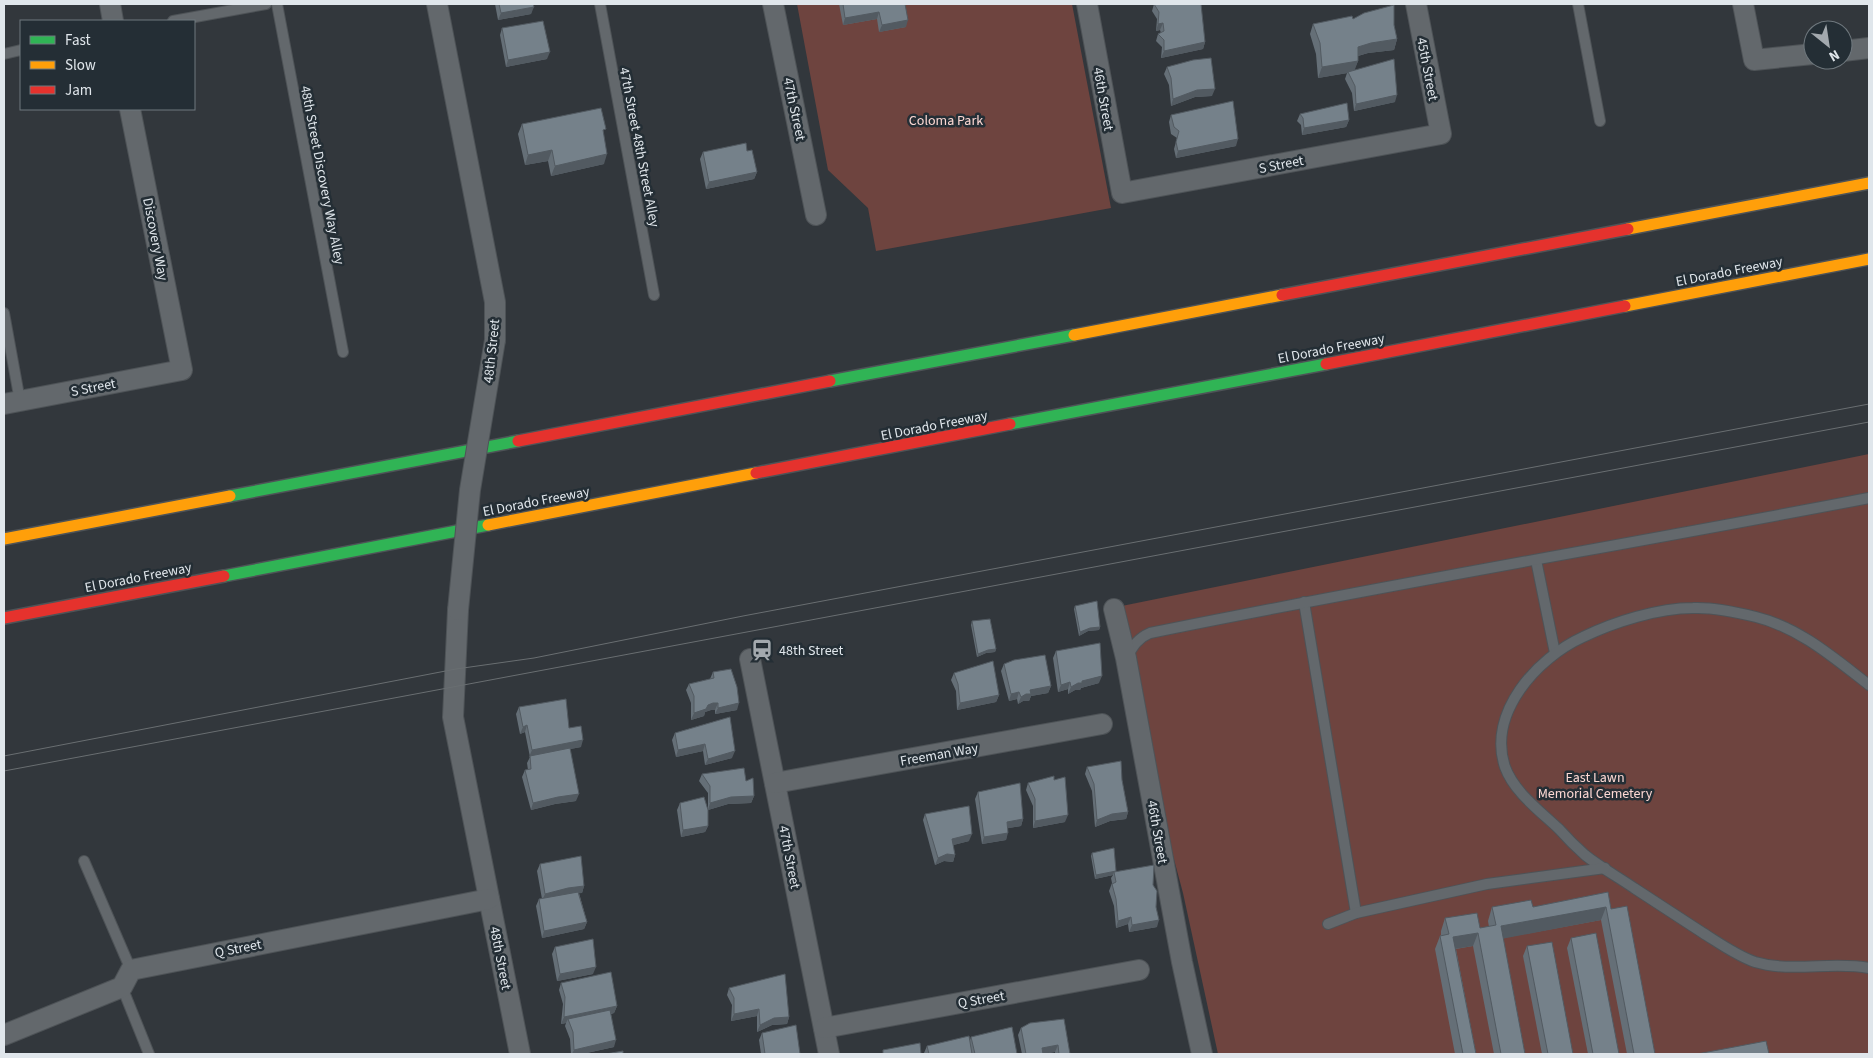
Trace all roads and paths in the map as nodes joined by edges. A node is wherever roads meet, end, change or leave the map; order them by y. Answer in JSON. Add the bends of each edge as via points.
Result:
{"nodes":[{"id":1,"x":110,"y":4,"type":"edge"},
{"id":2,"x":266,"y":4,"type":"edge"},
{"id":3,"x":277,"y":4,"type":"edge"},
{"id":4,"x":437,"y":4,"type":"edge"},
{"id":5,"x":600,"y":4,"type":"edge"},
{"id":6,"x":773,"y":4,"type":"edge"},
{"id":7,"x":1087,"y":4,"type":"edge"},
{"id":8,"x":1416,"y":4,"type":"edge"},
{"id":9,"x":1578,"y":4,"type":"edge"},
{"id":10,"x":1743,"y":4,"type":"edge"},
{"id":11,"x":113,"y":20,"type":"edge"},
{"id":12,"x":178,"y":20,"type":"edge"},
{"id":13,"x":1869,"y":48,"type":"edge"},
{"id":14,"x":20,"y":50,"type":"edge"},
{"id":15,"x":1853,"y":50,"type":"edge"},
{"id":16,"x":4,"y":54,"type":"edge"},
{"id":17,"x":1803,"y":55,"type":"edge"},
{"id":18,"x":130,"y":110,"type":"edge"},
{"id":19,"x":1600,"y":121,"type":"dead end"},
{"id":20,"x":1441,"y":134,"type":"joint"},
{"id":21,"x":1869,"y":183,"type":"edge"},
{"id":22,"x":1122,"y":193,"type":"joint"},
{"id":23,"x":816,"y":215,"type":"dead end"},
{"id":24,"x":1869,"y":259,"type":"edge"},
{"id":25,"x":654,"y":296,"type":"dead end"},
{"id":26,"x":4,"y":313,"type":"edge"},
{"id":27,"x":343,"y":352,"type":"dead end"},
{"id":28,"x":182,"y":370,"type":"joint"},
{"id":29,"x":12,"y":402,"type":"edge"},
{"id":30,"x":1869,"y":498,"type":"edge"},
{"id":31,"x":4,"y":539,"type":"edge"},
{"id":32,"x":1536,"y":560,"type":"junction"},
{"id":33,"x":1304,"y":602,"type":"junction"},
{"id":34,"x":1114,"y":609,"type":"dead end"},
{"id":35,"x":4,"y":618,"type":"edge"},
{"id":36,"x":1555,"y":653,"type":"junction"},
{"id":37,"x":1126,"y":658,"type":"junction"},
{"id":38,"x":750,"y":659,"type":"dead end"},
{"id":39,"x":1869,"y":685,"type":"edge"},
{"id":40,"x":1102,"y":724,"type":"dead end"},
{"id":41,"x":775,"y":784,"type":"junction"},
{"id":42,"x":84,"y":861,"type":"dead end"},
{"id":43,"x":1605,"y":868,"type":"junction"},
{"id":44,"x":489,"y":899,"type":"junction"},
{"id":45,"x":1356,"y":912,"type":"junction"},
{"id":46,"x":1328,"y":924,"type":"dead end"},
{"id":47,"x":1869,"y":968,"type":"edge"},
{"id":48,"x":1139,"y":970,"type":"dead end"},
{"id":49,"x":127,"y":978,"type":"junction"},
{"id":50,"x":824,"y":1028,"type":"junction"},
{"id":51,"x":4,"y":1035,"type":"edge"},
{"id":52,"x":149,"y":1054,"type":"edge"},
{"id":53,"x":520,"y":1054,"type":"edge"},
{"id":54,"x":829,"y":1054,"type":"edge"},
{"id":55,"x":1202,"y":1054,"type":"edge"}],
"edges":[{"from":1,"to":11,"type":"street"},
{"from":2,"to":12,"type":"lane"},
{"from":3,"to":27,"type":"lane","name":"48th Street Discovery Way Alley"},
{"from":4,"to":44,"type":"street","name":"48th Street","bridge":true,"via":[[495,302],[495,340],[470,490],[458,610],[453,717]]},
{"from":5,"to":25,"type":"lane","name":"47th Street 48th Street Alley"},
{"from":6,"to":23,"type":"street","name":"47th Street"},
{"from":7,"to":22,"type":"street","name":"46th Street"},
{"from":8,"to":20,"type":"street","name":"45th Street"},
{"from":9,"to":19,"type":"lane"},
{"from":10,"to":17,"type":"street","via":[[1754,60]]},
{"from":13,"to":15,"type":"street"},
{"from":14,"to":16,"type":"lane"},
{"from":18,"to":28,"type":"street","name":"Discovery Way"},
{"from":20,"to":22,"type":"street","name":"S Street"},
{"from":21,"to":31,"type":"highway"},
{"from":24,"to":35,"type":"highway","name":"El Dorado Freeway"},
{"from":26,"to":29,"type":"lane"},
{"from":28,"to":29,"type":"street","name":"S Street"},
{"from":30,"to":32,"type":"lane"},
{"from":32,"to":33,"type":"lane"},
{"from":32,"to":36,"type":"lane"},
{"from":33,"to":37,"type":"lane","via":[[1150,633],[1135,642]]},
{"from":33,"to":45,"type":"lane"},
{"from":34,"to":37,"type":"street","name":"46th Street"},
{"from":36,"to":39,"type":"lane","via":[[1581,637],[1634,618],[1692,608],[1718,609],[1757,617],[1802,635]]},
{"from":36,"to":43,"type":"lane","via":[[1523,684],[1512,702],[1502,736],[1505,766],[1512,781],[1532,803],[1585,855]]},
{"from":37,"to":55,"type":"street","name":"46th Street"},
{"from":38,"to":41,"type":"street","name":"47th Street"},
{"from":40,"to":41,"type":"street","name":"Freeman Way"},
{"from":41,"to":50,"type":"street","name":"47th Street"},
{"from":42,"to":49,"type":"lane"},
{"from":43,"to":45,"type":"lane","via":[[1487,884]]},
{"from":43,"to":47,"type":"lane","via":[[1722,945],[1756,962]]},
{"from":44,"to":49,"type":"street","name":"Q Street"},
{"from":44,"to":53,"type":"street","name":"48th Street"},
{"from":45,"to":46,"type":"lane"},
{"from":48,"to":50,"type":"street","name":"Q Street"},
{"from":49,"to":51,"type":"street","name":"Q Street"},
{"from":49,"to":52,"type":"lane"},
{"from":50,"to":54,"type":"street","name":"47th Street"}]}
